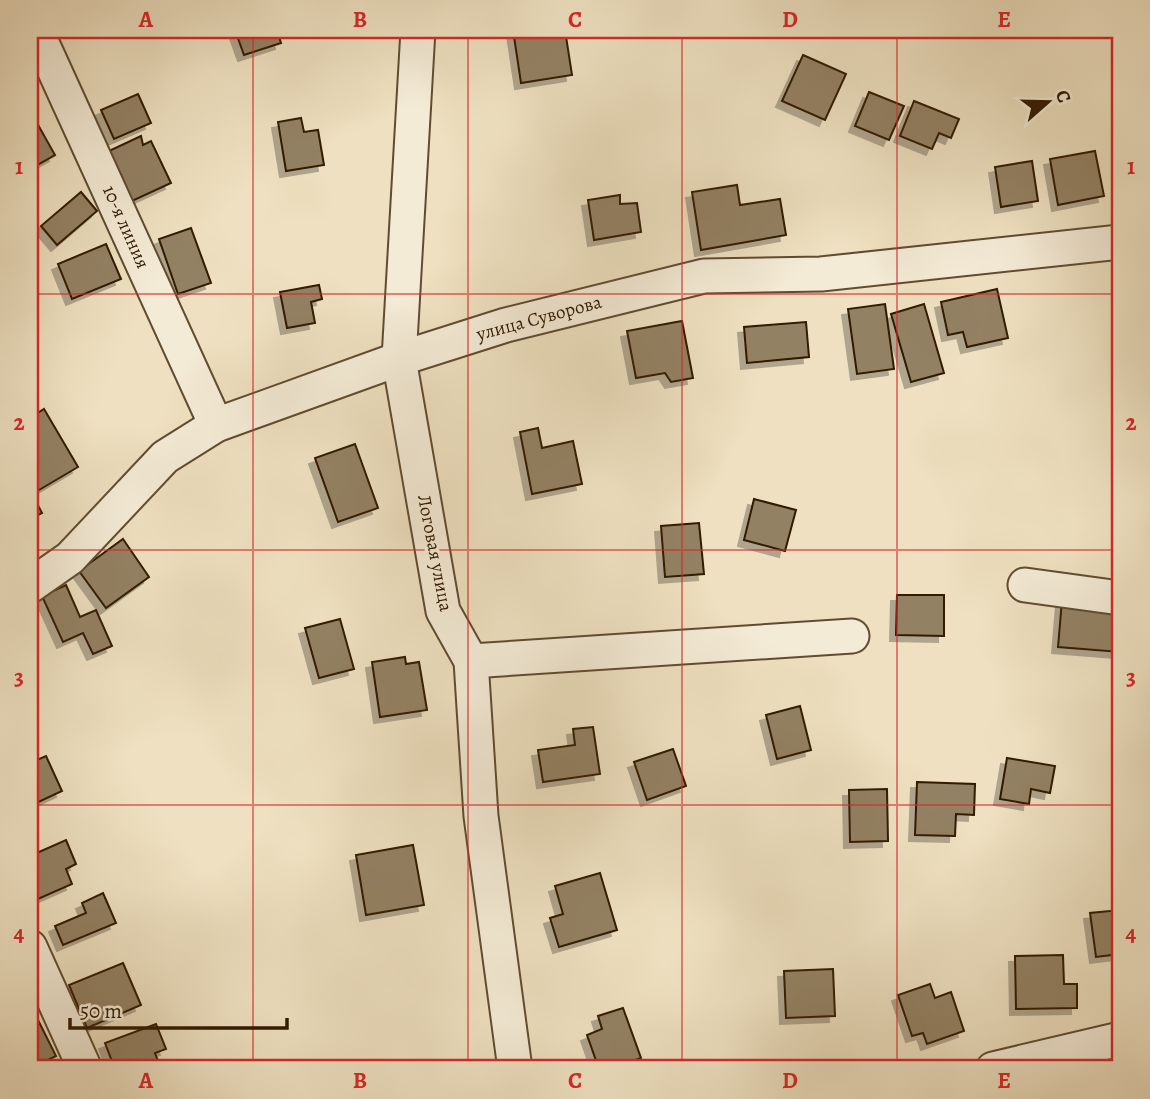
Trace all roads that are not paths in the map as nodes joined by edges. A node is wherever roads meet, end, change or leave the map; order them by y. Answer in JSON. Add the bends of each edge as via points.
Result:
{"nodes":[{"id":1,"x":36,"y":30,"type":"edge"},
{"id":2,"x":418,"y":30,"type":"edge"},
{"id":3,"x":1120,"y":242,"type":"edge"},
{"id":4,"x":400,"y":359,"type":"junction"},
{"id":5,"x":216,"y":425,"type":"junction"},
{"id":6,"x":1025,"y":585,"type":"dead end"},
{"id":7,"x":30,"y":586,"type":"edge"},
{"id":8,"x":1120,"y":598,"type":"edge"},
{"id":9,"x":852,"y":636,"type":"dead end"},
{"id":10,"x":471,"y":661,"type":"junction"},
{"id":11,"x":30,"y":947,"type":"edge"},
{"id":12,"x":1120,"y":1039,"type":"edge"},
{"id":13,"x":85,"y":1069,"type":"edge"},
{"id":14,"x":515,"y":1069,"type":"edge"},
{"id":15,"x":993,"y":1069,"type":"edge"}],
"edges":[{"from":1,"to":5,"type":"street","name":"10-я линия"},
{"from":2,"to":4,"type":"street","name":"Логовая улица"},
{"from":3,"to":4,"type":"street","name":"улица Суворова","via":[[821,274],[704,276],[506,325]]},
{"from":4,"to":5,"type":"street","name":"улица Суворова"},
{"from":4,"to":10,"type":"street","name":"Логовая улица","via":[[443,611]]},
{"from":5,"to":7,"type":"street","name":"улица Суворова","via":[[164,457],[70,558]]},
{"from":6,"to":8,"type":"street"},
{"from":9,"to":10,"type":"street"},
{"from":10,"to":14,"type":"street","name":"Логовая улица","via":[[481,816]]},
{"from":11,"to":13,"type":"street"},
{"from":12,"to":15,"type":"street"}]}
